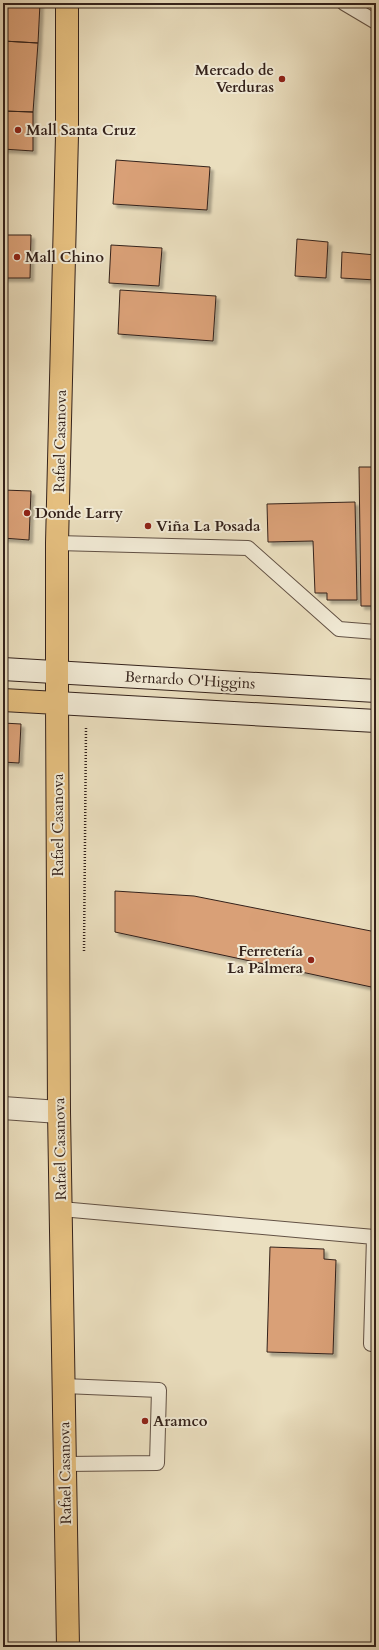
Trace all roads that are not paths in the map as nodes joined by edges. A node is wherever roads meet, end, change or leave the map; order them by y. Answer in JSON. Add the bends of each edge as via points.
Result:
{"nodes":[{"id":1,"x":67,"y":3,"type":"edge"},
{"id":2,"x":344,"y":3,"type":"edge"},
{"id":3,"x":376,"y":22,"type":"edge"},
{"id":4,"x":57,"y":543,"type":"junction"},
{"id":5,"x":376,"y":632,"type":"edge"},
{"id":6,"x":3,"y":669,"type":"edge"},
{"id":7,"x":57,"y":672,"type":"junction"},
{"id":8,"x":376,"y":691,"type":"edge"},
{"id":9,"x":3,"y":700,"type":"edge"},
{"id":10,"x":57,"y":703,"type":"junction"},
{"id":11,"x":376,"y":722,"type":"edge"},
{"id":12,"x":3,"y":1108,"type":"edge"},
{"id":13,"x":59,"y":1112,"type":"junction"},
{"id":14,"x":60,"y":1209,"type":"junction"},
{"id":15,"x":371,"y":1344,"type":"dead end"},
{"id":16,"x":64,"y":1386,"type":"junction"},
{"id":17,"x":65,"y":1464,"type":"junction"},
{"id":18,"x":68,"y":1647,"type":"edge"}],
"edges":[{"from":1,"to":4,"type":"main road","name":"Rafael Casanova","via":[[67,143]]},
{"from":2,"to":3,"type":"lane"},
{"from":4,"to":5,"type":"lane","via":[[248,548],[339,629]]},
{"from":4,"to":7,"type":"main road","name":"Rafael Casanova"},
{"from":6,"to":7,"type":"main road","name":"Bernardo O'Higgins"},
{"from":7,"to":8,"type":"main road","name":"Bernardo O'Higgins"},
{"from":7,"to":10,"type":"main road","name":"Rafael Casanova"},
{"from":9,"to":10,"type":"main road","name":"Bernardo O'Higgins"},
{"from":10,"to":11,"type":"main road","name":"Bernardo O'Higgins"},
{"from":10,"to":13,"type":"main road","name":"Rafael Casanova"},
{"from":12,"to":13,"type":"main road"},
{"from":13,"to":14,"type":"main road","name":"Rafael Casanova"},
{"from":14,"to":15,"type":"lane","via":[[374,1237]]},
{"from":14,"to":16,"type":"main road","name":"Rafael Casanova"},
{"from":16,"to":17,"type":"main road","name":"Rafael Casanova"},
{"from":16,"to":17,"type":"lane","via":[[158,1390],[157,1463]]},
{"from":17,"to":18,"type":"main road","name":"Rafael Casanova"}]}
